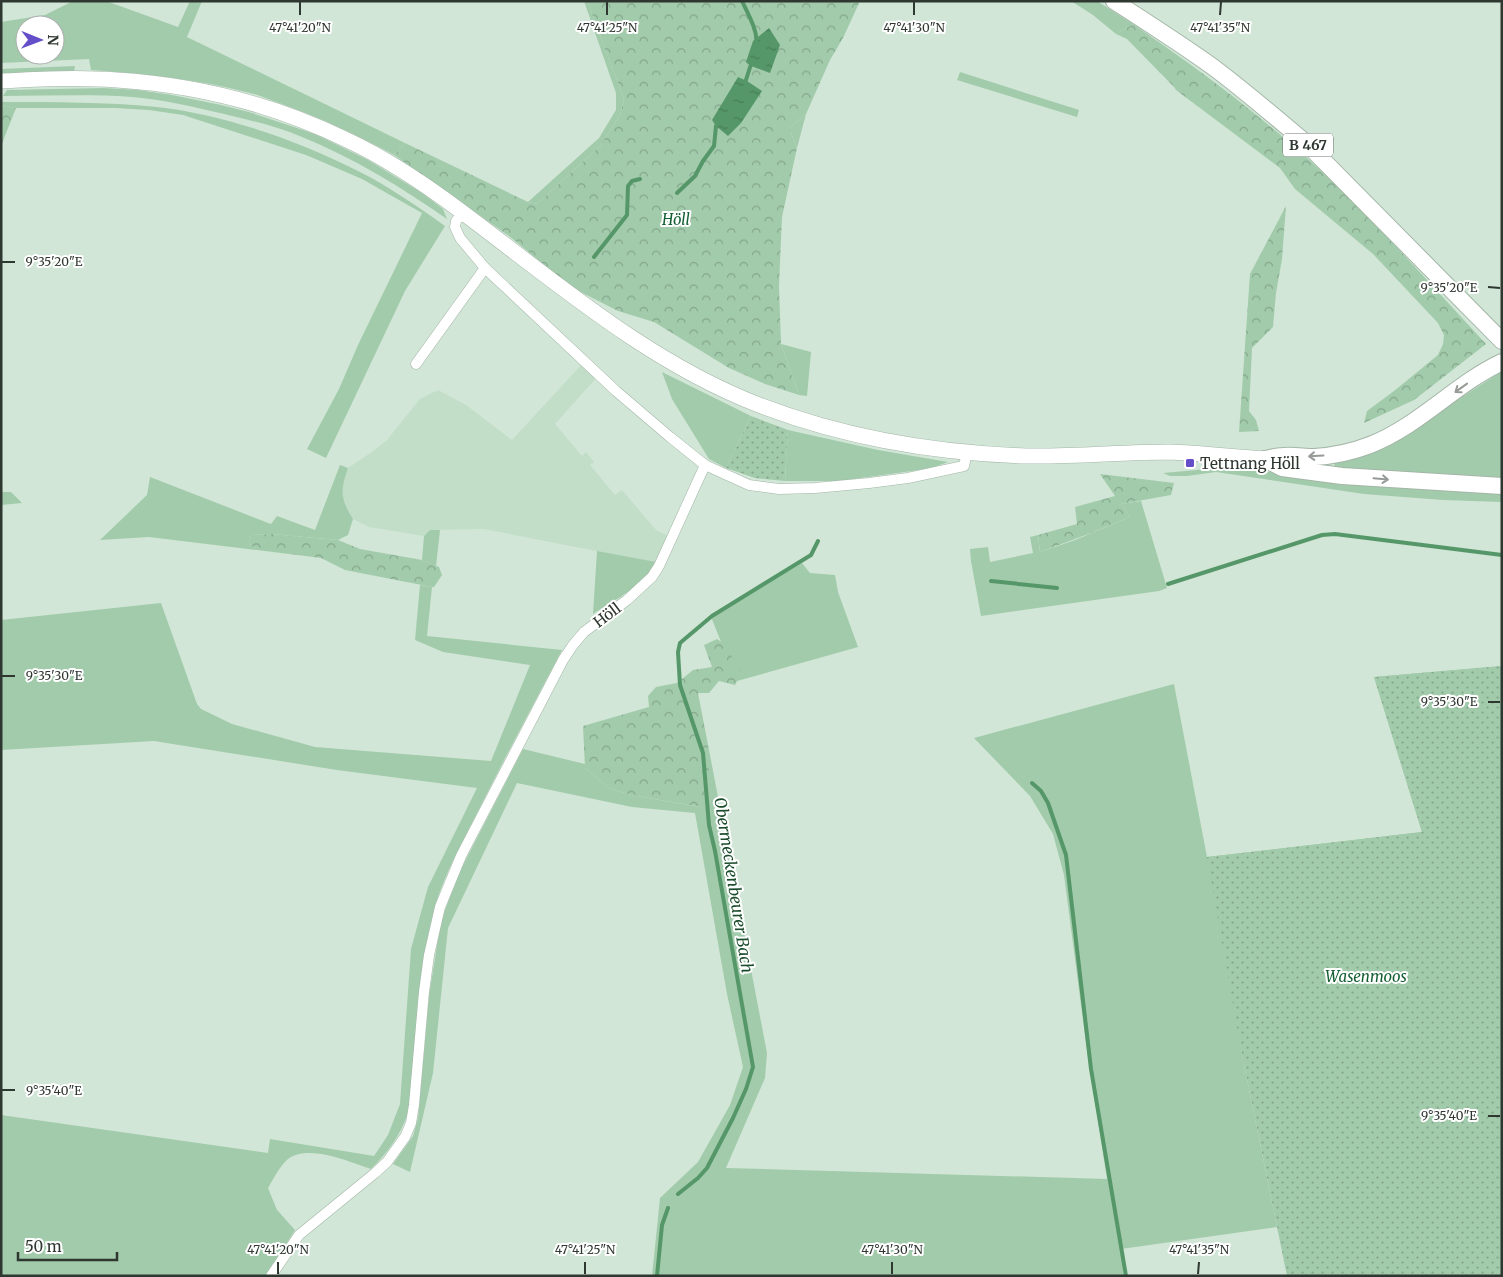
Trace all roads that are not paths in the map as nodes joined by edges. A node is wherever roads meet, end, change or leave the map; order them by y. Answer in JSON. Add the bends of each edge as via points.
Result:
{"nodes":[{"id":1,"x":1114,"y":1,"type":"edge"},
{"id":2,"x":1,"y":81,"type":"edge"},
{"id":3,"x":463,"y":213,"type":"junction"},
{"id":4,"x":485,"y":268,"type":"junction"},
{"id":5,"x":1502,"y":341,"type":"edge"},
{"id":6,"x":1502,"y":362,"type":"edge"},
{"id":7,"x":416,"y":364,"type":"dead end"},
{"id":8,"x":967,"y":452,"type":"junction"},
{"id":9,"x":1265,"y":459,"type":"junction"},
{"id":10,"x":705,"y":465,"type":"junction"},
{"id":11,"x":1502,"y":486,"type":"edge"},
{"id":12,"x":271,"y":1276,"type":"edge"}],
"edges":[{"from":1,"to":5,"type":"main road","number":"B 467","via":[[1213,67],[1298,137]]},
{"from":2,"to":3,"type":"main road","via":[[115,80],[180,87],[239,99],[348,140],[411,176]]},
{"from":3,"to":4,"type":"street","via":[[455,227]]},
{"from":3,"to":8,"type":"main road","via":[[621,331],[718,387],[833,430],[904,445]]},
{"from":4,"to":7,"type":"street"},
{"from":4,"to":10,"type":"street","via":[[616,390]]},
{"from":6,"to":9,"type":"main road","one_way":true,"via":[[1410,424],[1370,445],[1340,454]]},
{"from":8,"to":9,"type":"main road","via":[[1028,456],[1165,452]]},
{"from":8,"to":10,"type":"street","via":[[964,466],[908,478],[815,488],[749,485]]},
{"from":9,"to":11,"type":"main road","one_way":true,"via":[[1282,468],[1342,476]]},
{"from":10,"to":12,"type":"street","name":"Höll","via":[[660,566],[652,577],[573,645],[460,856],[440,907],[429,955],[414,1105],[405,1137],[375,1173],[299,1234]]}]}
